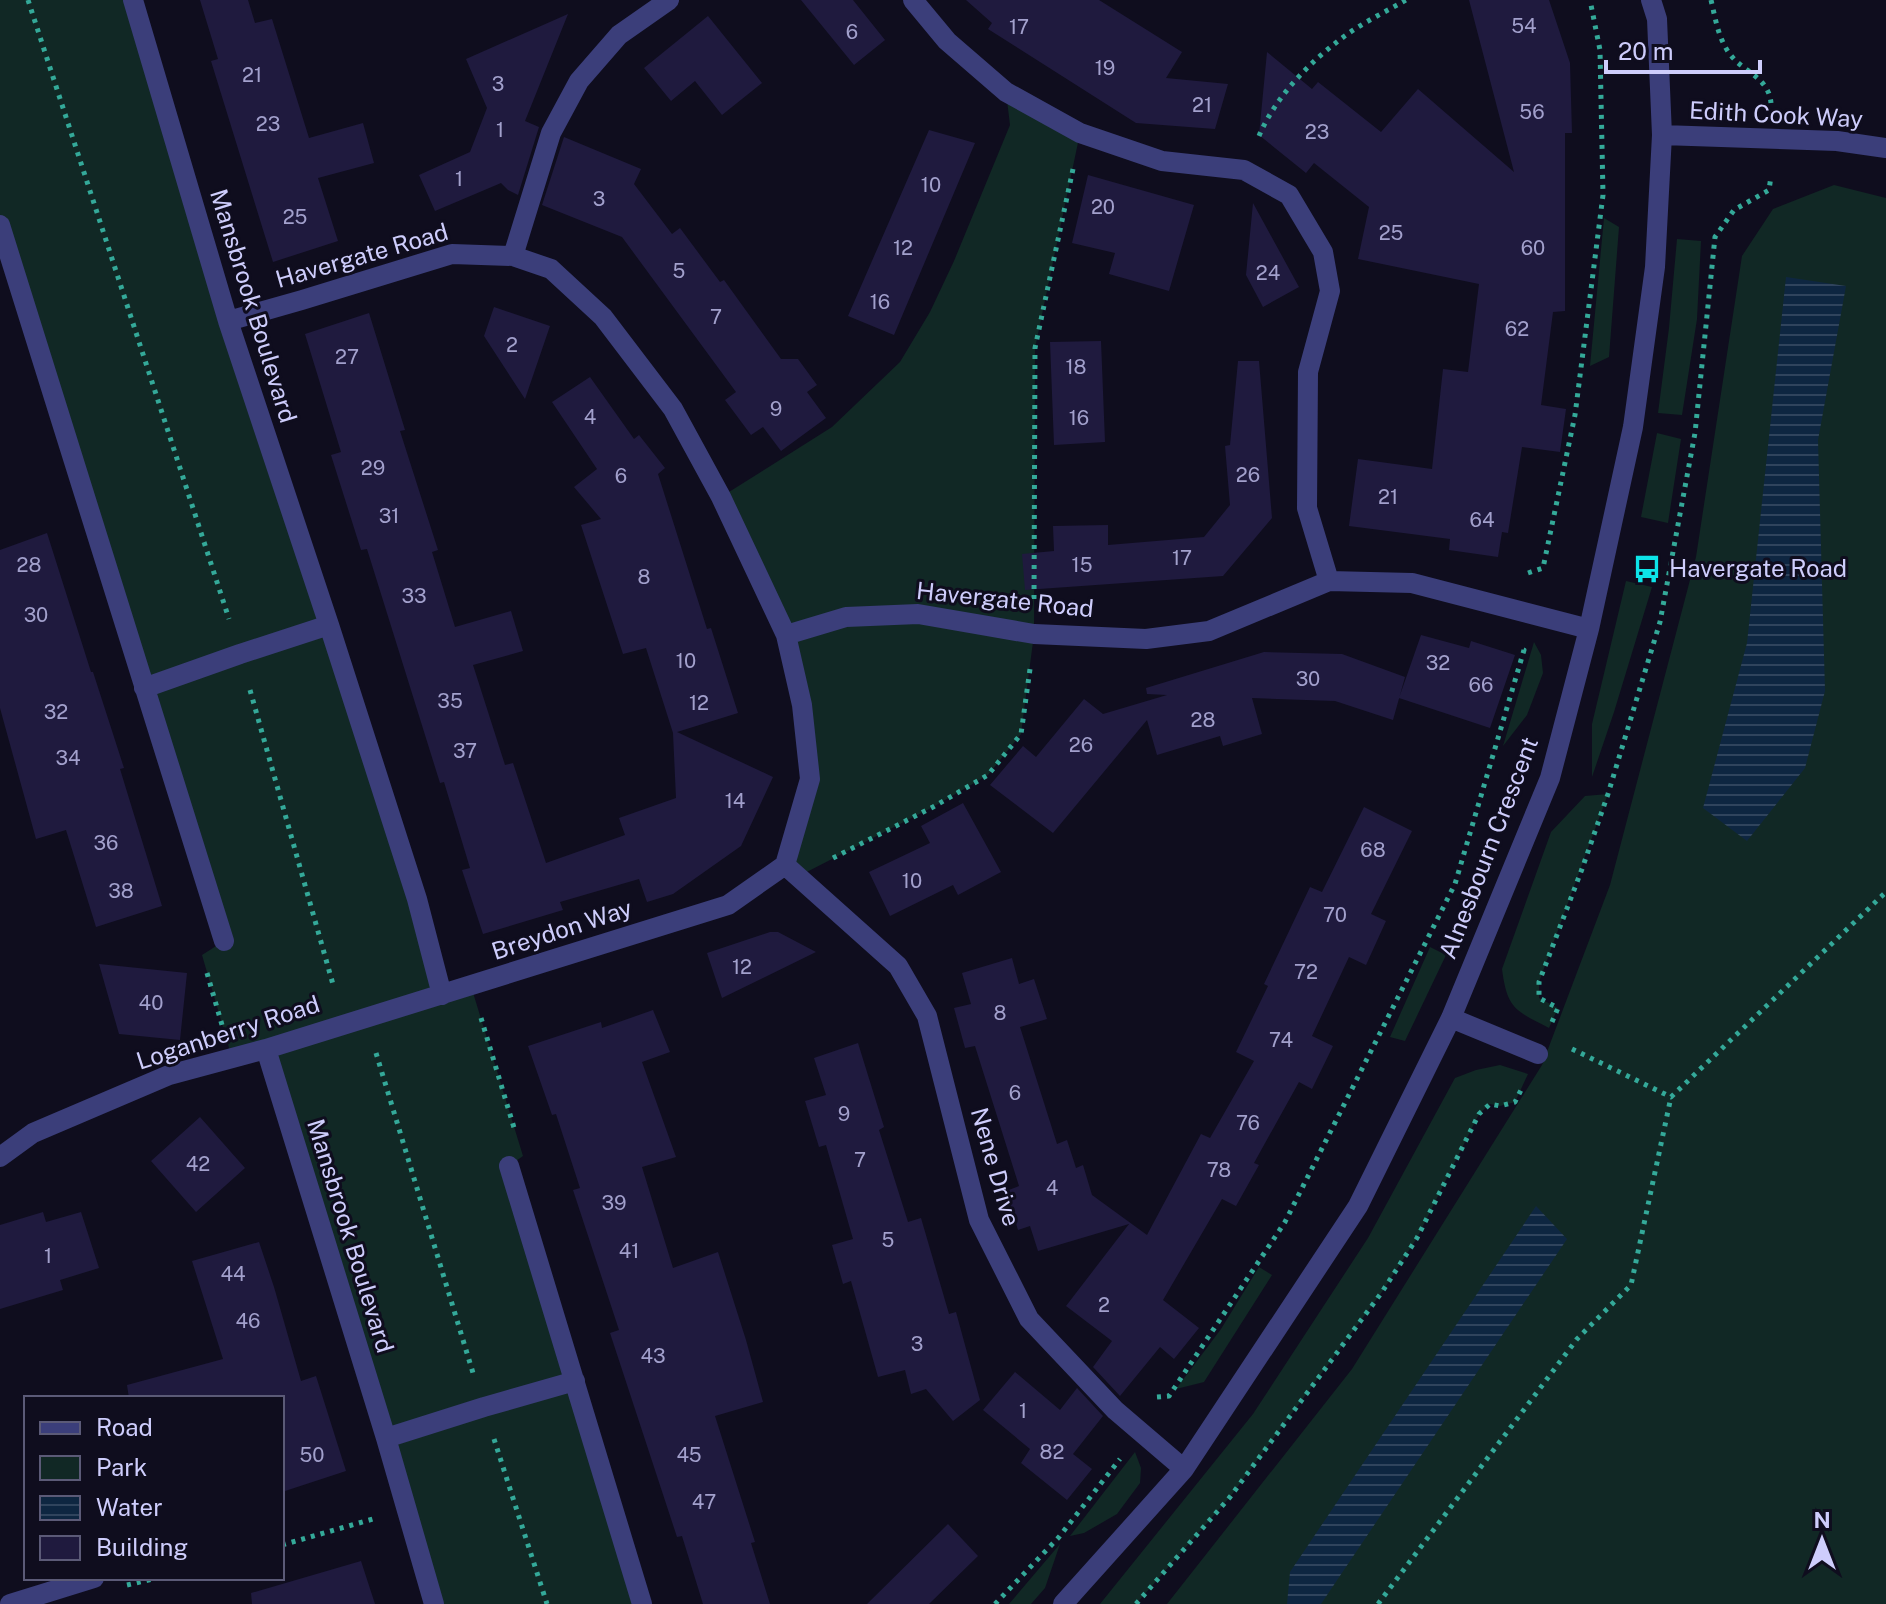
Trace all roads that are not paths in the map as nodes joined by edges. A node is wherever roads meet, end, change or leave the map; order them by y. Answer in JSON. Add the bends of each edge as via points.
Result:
{"nodes":[{"id":1,"x":133,"y":0,"type":"edge"},
{"id":2,"x":669,"y":0,"type":"edge"},
{"id":3,"x":913,"y":0,"type":"edge"},
{"id":4,"x":1651,"y":0,"type":"edge"},
{"id":5,"x":1662,"y":135,"type":"junction"},
{"id":6,"x":1886,"y":148,"type":"edge"},
{"id":7,"x":0,"y":225,"type":"edge"},
{"id":8,"x":513,"y":256,"type":"junction"},
{"id":9,"x":6,"y":265,"type":"edge"},
{"id":10,"x":228,"y":321,"type":"junction"},
{"id":11,"x":1329,"y":581,"type":"junction"},
{"id":12,"x":329,"y":625,"type":"junction"},
{"id":13,"x":1589,"y":629,"type":"junction"},
{"id":14,"x":786,"y":635,"type":"junction"},
{"id":15,"x":144,"y":688,"type":"junction"},
{"id":16,"x":791,"y":871,"type":"junction"},
{"id":17,"x":224,"y":941,"type":"road end"},
{"id":18,"x":442,"y":995,"type":"junction"},
{"id":19,"x":1451,"y":1018,"type":"junction"},
{"id":20,"x":344,"y":1023,"type":"joint"},
{"id":21,"x":266,"y":1049,"type":"junction"},
{"id":22,"x":1538,"y":1054,"type":"dead end"},
{"id":23,"x":0,"y":1157,"type":"edge"},
{"id":24,"x":509,"y":1166,"type":"road end"},
{"id":25,"x":575,"y":1381,"type":"junction"},
{"id":26,"x":386,"y":1438,"type":"junction"},
{"id":27,"x":1184,"y":1469,"type":"junction"},
{"id":28,"x":88,"y":1580,"type":"edge"},
{"id":29,"x":10,"y":1604,"type":"edge"},
{"id":30,"x":434,"y":1604,"type":"edge"},
{"id":31,"x":642,"y":1604,"type":"edge"},
{"id":32,"x":1063,"y":1604,"type":"edge"}],
"edges":[{"from":1,"to":10,"type":"street","name":"Mansbrook Boulevard"},
{"from":2,"to":8,"type":"street","via":[[619,35],[579,81],[551,133]]},
{"from":3,"to":11,"type":"street","via":[[947,41],[1006,92],[1080,133],[1162,161],[1244,170],[1289,195],[1323,252],[1330,291],[1308,372],[1307,508]]},
{"from":4,"to":5,"type":"street","name":"Alnesbourn Crescent","via":[[1657,19]]},
{"from":5,"to":6,"type":"street","name":"Edith Cook Way","via":[[1837,141]]},
{"from":5,"to":13,"type":"street","name":"Alnesbourn Crescent","via":[[1655,267],[1633,427]]},
{"from":7,"to":9,"type":"street"},
{"from":8,"to":10,"type":"street","name":"Havergate Road","via":[[452,254]]},
{"from":8,"to":14,"type":"street","name":"Havergate Road","via":[[551,269],[603,317],[673,409]]},
{"from":9,"to":15,"type":"street"},
{"from":10,"to":12,"type":"street","name":"Mansbrook Boulevard"},
{"from":11,"to":13,"type":"street","name":"Havergate Road","via":[[1412,583]]},
{"from":11,"to":14,"type":"street","name":"Havergate Road","via":[[1209,631],[1146,639],[1034,634],[918,614],[846,617]]},
{"from":12,"to":15,"type":"street"},
{"from":12,"to":18,"type":"street","name":"Mansbrook Boulevard","via":[[417,899]]},
{"from":13,"to":19,"type":"street","name":"Alnesbourn Crescent","via":[[1550,778]]},
{"from":14,"to":16,"type":"street","name":"Havergate Road","via":[[802,705],[810,779]]},
{"from":15,"to":17,"type":"street"},
{"from":16,"to":18,"type":"street","name":"Breydon Way","via":[[728,905]]},
{"from":16,"to":27,"type":"street","name":"Nene Drive","via":[[898,966],[927,1016],[979,1220],[1029,1319],[1115,1410]]},
{"from":18,"to":20,"type":"street","name":"Breydon Way"},
{"from":19,"to":22,"type":"street"},
{"from":19,"to":27,"type":"street","name":"Alnesbourn Crescent","via":[[1358,1206]]},
{"from":20,"to":21,"type":"street","name":"Loganberry Road"},
{"from":21,"to":23,"type":"street","name":"Loganberry Road","via":[[169,1075],[33,1133]]},
{"from":21,"to":26,"type":"street","name":"Mansbrook Boulevard"},
{"from":24,"to":25,"type":"street"},
{"from":25,"to":26,"type":"street"},
{"from":25,"to":31,"type":"street"},
{"from":26,"to":30,"type":"street","name":"Mansbrook Boulevard"},
{"from":27,"to":32,"type":"street","name":"Alnesbourn Crescent"},
{"from":28,"to":29,"type":"street"}]}
